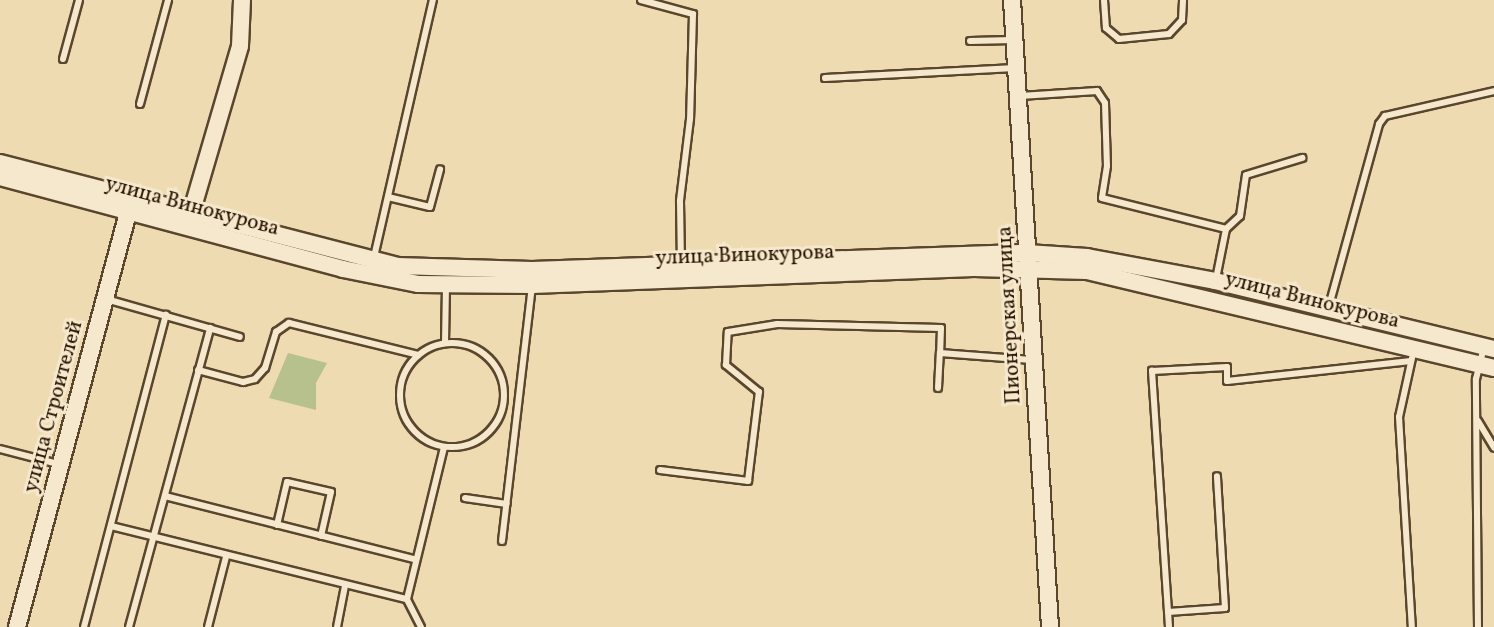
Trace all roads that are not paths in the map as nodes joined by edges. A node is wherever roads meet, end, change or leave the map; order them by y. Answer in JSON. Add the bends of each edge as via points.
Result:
{"nodes":[{"id":1,"x":79,"y":0,"type":"edge"},
{"id":2,"x":168,"y":0,"type":"edge"},
{"id":3,"x":242,"y":0,"type":"edge"},
{"id":4,"x":432,"y":0,"type":"edge"},
{"id":5,"x":641,"y":0,"type":"edge"},
{"id":6,"x":1012,"y":0,"type":"edge"},
{"id":7,"x":1104,"y":0,"type":"edge"},
{"id":8,"x":1183,"y":0,"type":"edge"},
{"id":9,"x":1014,"y":40,"type":"junction"},
{"id":10,"x":970,"y":41,"type":"dead end"},
{"id":11,"x":63,"y":59,"type":"dead end"},
{"id":12,"x":1016,"y":68,"type":"junction"},
{"id":13,"x":825,"y":78,"type":"dead end"},
{"id":14,"x":1494,"y":91,"type":"edge"},
{"id":15,"x":1018,"y":96,"type":"junction"},
{"id":16,"x":140,"y":104,"type":"dead end"},
{"id":17,"x":1302,"y":158,"type":"dead end"},
{"id":18,"x":0,"y":163,"type":"edge"},
{"id":19,"x":440,"y":169,"type":"dead end"},
{"id":20,"x":0,"y":177,"type":"edge"},
{"id":21,"x":388,"y":197,"type":"junction"},
{"id":22,"x":130,"y":205,"type":"junction"},
{"id":23,"x":189,"y":221,"type":"junction"},
{"id":24,"x":1226,"y":229,"type":"junction"},
{"id":25,"x":1028,"y":261,"type":"junction"},
{"id":26,"x":373,"y":262,"type":"junction"},
{"id":27,"x":682,"y":272,"type":"junction"},
{"id":28,"x":532,"y":278,"type":"junction"},
{"id":29,"x":1215,"y":281,"type":"junction"},
{"id":30,"x":446,"y":286,"type":"junction"},
{"id":31,"x":104,"y":299,"type":"junction"},
{"id":32,"x":1329,"y":308,"type":"junction"},
{"id":33,"x":166,"y":315,"type":"junction"},
{"id":34,"x":210,"y":328,"type":"junction"},
{"id":35,"x":1417,"y":329,"type":"junction"},
{"id":36,"x":240,"y":337,"type":"dead end"},
{"id":37,"x":445,"y":343,"type":"junction"},
{"id":38,"x":1489,"y":348,"type":"edge"},
{"id":39,"x":940,"y":353,"type":"junction"},
{"id":40,"x":1413,"y":354,"type":"junction"},
{"id":41,"x":418,"y":355,"type":"junction"},
{"id":42,"x":1034,"y":360,"type":"junction"},
{"id":43,"x":1487,"y":366,"type":"edge"},
{"id":44,"x":198,"y":370,"type":"junction"},
{"id":45,"x":938,"y":388,"type":"dead end"},
{"id":46,"x":1477,"y":419,"type":"junction"},
{"id":47,"x":444,"y":447,"type":"junction"},
{"id":48,"x":1494,"y":448,"type":"edge"},
{"id":49,"x":1,"y":449,"type":"edge"},
{"id":50,"x":60,"y":465,"type":"junction"},
{"id":51,"x":660,"y":470,"type":"dead end"},
{"id":52,"x":1217,"y":476,"type":"dead end"},
{"id":53,"x":164,"y":496,"type":"junction"},
{"id":54,"x":465,"y":498,"type":"dead end"},
{"id":55,"x":508,"y":504,"type":"junction"},
{"id":56,"x":277,"y":525,"type":"junction"},
{"id":57,"x":111,"y":526,"type":"junction"},
{"id":58,"x":321,"y":536,"type":"junction"},
{"id":59,"x":154,"y":537,"type":"junction"},
{"id":60,"x":502,"y":541,"type":"dead end"},
{"id":61,"x":226,"y":557,"type":"junction"},
{"id":62,"x":414,"y":559,"type":"junction"},
{"id":63,"x":345,"y":586,"type":"junction"},
{"id":64,"x":407,"y":599,"type":"junction"},
{"id":65,"x":1168,"y":612,"type":"junction"},
{"id":66,"x":16,"y":627,"type":"edge"},
{"id":67,"x":84,"y":627,"type":"edge"},
{"id":68,"x":129,"y":627,"type":"edge"},
{"id":69,"x":208,"y":627,"type":"edge"},
{"id":70,"x":337,"y":627,"type":"edge"},
{"id":71,"x":421,"y":627,"type":"edge"},
{"id":72,"x":1050,"y":627,"type":"edge"},
{"id":73,"x":1169,"y":627,"type":"edge"},
{"id":74,"x":1412,"y":627,"type":"edge"},
{"id":75,"x":1478,"y":627,"type":"edge"}],
"edges":[{"from":1,"to":11,"type":"lane"},
{"from":2,"to":16,"type":"lane"},
{"from":3,"to":23,"type":"main road","via":[[240,46]]},
{"from":4,"to":21,"type":"lane"},
{"from":5,"to":27,"type":"lane","via":[[693,14],[690,119],[680,201]]},
{"from":6,"to":9,"type":"main road","name":"Пионерская улица"},
{"from":7,"to":8,"type":"lane","via":[[1106,28],[1119,39],[1169,34],[1182,20]]},
{"from":9,"to":10,"type":"lane"},
{"from":9,"to":12,"type":"main road","name":"Пионерская улица"},
{"from":12,"to":13,"type":"lane"},
{"from":12,"to":15,"type":"main road","name":"Пионерская улица"},
{"from":14,"to":32,"type":"lane","via":[[1385,116],[1379,124]]},
{"from":15,"to":24,"type":"lane","via":[[1097,91],[1105,103],[1107,166],[1102,198]]},
{"from":15,"to":25,"type":"main road","name":"Пионерская улица"},
{"from":17,"to":24,"type":"lane","via":[[1246,175],[1240,216]]},
{"from":18,"to":22,"type":"main road","name":"улица Винокурова"},
{"from":19,"to":21,"type":"lane","via":[[430,207]]},
{"from":20,"to":22,"type":"main road","name":"улица Винокурова"},
{"from":21,"to":26,"type":"lane"},
{"from":22,"to":23,"type":"main road","name":"улица Винокурова"},
{"from":22,"to":31,"type":"main road","name":"улица Строителей"},
{"from":23,"to":26,"type":"main road","name":"улица Винокурова"},
{"from":23,"to":30,"type":"main road","name":"улица Винокурова","via":[[343,269]]},
{"from":24,"to":29,"type":"lane"},
{"from":25,"to":27,"type":"main road","name":"улица Винокурова"},
{"from":25,"to":29,"type":"main road","name":"улица Винокурова","via":[[1129,262]]},
{"from":25,"to":40,"type":"main road","name":"улица Винокурова","via":[[1126,277]]},
{"from":25,"to":42,"type":"main road","name":"Пионерская улица"},
{"from":26,"to":28,"type":"main road","name":"улица Винокурова"},
{"from":27,"to":28,"type":"main road","name":"улица Винокурова"},
{"from":28,"to":30,"type":"main road","name":"улица Винокурова"},
{"from":28,"to":55,"type":"lane"},
{"from":29,"to":32,"type":"main road","name":"улица Винокурова"},
{"from":30,"to":37,"type":"lane"},
{"from":31,"to":33,"type":"lane"},
{"from":31,"to":50,"type":"main road","name":"улица Строителей"},
{"from":32,"to":35,"type":"main road","name":"улица Винокурова"},
{"from":33,"to":34,"type":"lane"},
{"from":33,"to":57,"type":"lane"},
{"from":34,"to":36,"type":"lane"},
{"from":34,"to":44,"type":"lane"},
{"from":35,"to":38,"type":"main road","name":"улица Винокурова"},
{"from":35,"to":40,"type":"lane"},
{"from":37,"to":41,"type":"lane"},
{"from":37,"to":47,"type":"lane","via":[[476,348],[492,361],[502,380],[504,401],[498,421],[484,436],[465,446]]},
{"from":38,"to":43,"type":"lane"},
{"from":39,"to":42,"type":"lane"},
{"from":39,"to":45,"type":"lane"},
{"from":39,"to":51,"type":"lane","via":[[941,328],[777,324],[728,331],[726,365],[759,392],[748,481]]},
{"from":40,"to":43,"type":"main road","name":"улица Винокурова"},
{"from":40,"to":65,"type":"lane","via":[[1227,381],[1227,367],[1152,371]]},
{"from":40,"to":74,"type":"lane","via":[[1399,417]]},
{"from":41,"to":44,"type":"lane","via":[[289,323],[276,332],[265,368],[255,379],[243,382]]},
{"from":41,"to":47,"type":"lane","via":[[402,380],[402,409],[418,434]]},
{"from":42,"to":72,"type":"main road","name":"Пионерская улица"},
{"from":43,"to":46,"type":"lane"},
{"from":44,"to":53,"type":"lane"},
{"from":46,"to":48,"type":"lane"},
{"from":46,"to":75,"type":"lane"},
{"from":47,"to":62,"type":"lane"},
{"from":49,"to":50,"type":"lane"},
{"from":50,"to":66,"type":"main road","name":"улица Строителей"},
{"from":52,"to":65,"type":"lane","via":[[1225,608]]},
{"from":53,"to":56,"type":"lane"},
{"from":53,"to":59,"type":"lane"},
{"from":54,"to":55,"type":"lane"},
{"from":55,"to":60,"type":"lane"},
{"from":56,"to":58,"type":"lane"},
{"from":56,"to":58,"type":"lane","via":[[288,482],[331,492]]},
{"from":57,"to":59,"type":"lane"},
{"from":57,"to":67,"type":"lane"},
{"from":58,"to":62,"type":"lane"},
{"from":59,"to":61,"type":"lane"},
{"from":59,"to":68,"type":"lane"},
{"from":61,"to":63,"type":"lane"},
{"from":61,"to":69,"type":"lane"},
{"from":62,"to":64,"type":"lane"},
{"from":63,"to":64,"type":"lane"},
{"from":63,"to":70,"type":"lane"},
{"from":64,"to":71,"type":"lane"},
{"from":65,"to":73,"type":"lane"}]}
